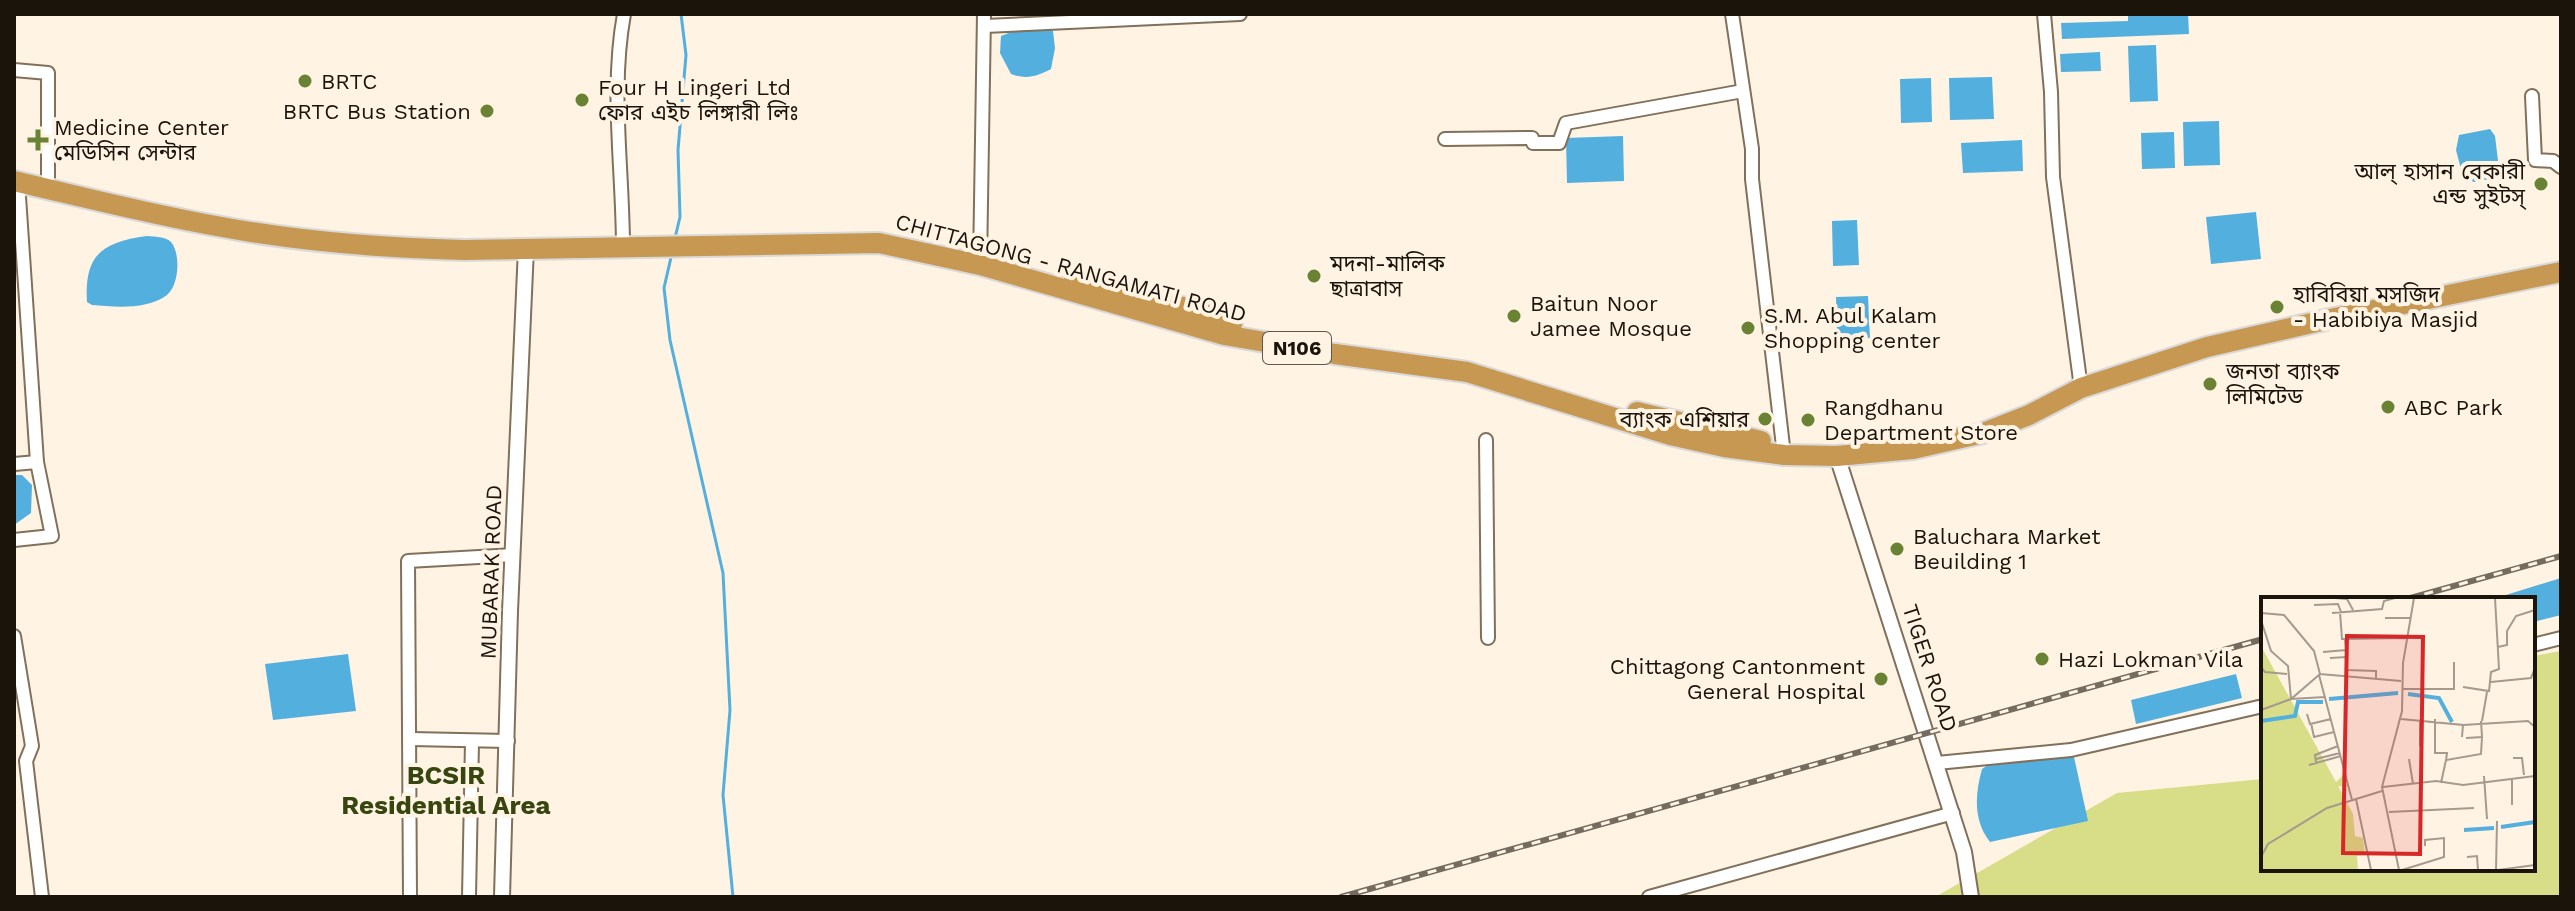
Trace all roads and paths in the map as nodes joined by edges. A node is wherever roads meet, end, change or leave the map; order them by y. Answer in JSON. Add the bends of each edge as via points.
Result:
{"nodes":[{"id":1,"x":624,"y":14,"type":"edge"},
{"id":2,"x":1240,"y":14,"type":"edge"},
{"id":3,"x":1732,"y":14,"type":"edge"},
{"id":4,"x":2044,"y":14,"type":"edge"},
{"id":5,"x":984,"y":20,"type":"edge"},
{"id":6,"x":14,"y":70,"type":"edge"},
{"id":7,"x":1743,"y":91,"type":"junction"},
{"id":8,"x":2532,"y":96,"type":"dead end"},
{"id":9,"x":1445,"y":139,"type":"dead end"},
{"id":10,"x":2561,"y":167,"type":"edge"},
{"id":11,"x":15,"y":177,"type":"edge"},
{"id":12,"x":48,"y":177,"type":"junction"},
{"id":13,"x":623,"y":243,"type":"junction"},
{"id":14,"x":526,"y":248,"type":"junction"},
{"id":15,"x":980,"y":259,"type":"junction"},
{"id":16,"x":2561,"y":259,"type":"edge"},
{"id":17,"x":2561,"y":272,"type":"edge"},
{"id":18,"x":2080,"y":384,"type":"junction"},
{"id":19,"x":1486,"y":440,"type":"dead end"},
{"id":20,"x":1784,"y":450,"type":"junction"},
{"id":21,"x":1837,"y":456,"type":"junction"},
{"id":22,"x":37,"y":462,"type":"junction"},
{"id":23,"x":14,"y":464,"type":"edge"},
{"id":24,"x":14,"y":540,"type":"edge"},
{"id":25,"x":513,"y":555,"type":"junction"},
{"id":26,"x":14,"y":636,"type":"edge"},
{"id":27,"x":1488,"y":638,"type":"dead end"},
{"id":28,"x":2561,"y":638,"type":"edge"},
{"id":29,"x":2535,"y":644,"type":"edge"},
{"id":30,"x":2261,"y":706,"type":"edge"},
{"id":31,"x":411,"y":739,"type":"junction"},
{"id":32,"x":508,"y":741,"type":"junction"},
{"id":33,"x":472,"y":742,"type":"junction"},
{"id":34,"x":1937,"y":763,"type":"junction"},
{"id":35,"x":1953,"y":813,"type":"junction"},
{"id":36,"x":42,"y":897,"type":"edge"},
{"id":37,"x":410,"y":897,"type":"edge"},
{"id":38,"x":469,"y":897,"type":"edge"},
{"id":39,"x":502,"y":897,"type":"edge"},
{"id":40,"x":1649,"y":897,"type":"edge"},
{"id":41,"x":1971,"y":897,"type":"edge"}],
"edges":[{"from":1,"to":13,"type":"street","via":[[617,85]]},
{"from":2,"to":5,"type":"street"},
{"from":3,"to":7,"type":"street"},
{"from":4,"to":18,"type":"street","via":[[2053,177]]},
{"from":5,"to":15,"type":"street"},
{"from":6,"to":12,"type":"street","via":[[48,73]]},
{"from":7,"to":9,"type":"street","via":[[1566,123],[1559,143],[1533,143],[1532,138]]},
{"from":7,"to":20,"type":"street"},
{"from":8,"to":10,"type":"street","via":[[2535,160]]},
{"from":11,"to":12,"type":"highway","name":"CHITTAGONG - RANGAMATI ROAD","number":"N106"},
{"from":11,"to":14,"type":"highway","name":"CHITTAGONG - RANGAMATI ROAD","number":"N106","via":[[221,227],[304,240],[396,248]]},
{"from":11,"to":22,"type":"street"},
{"from":12,"to":13,"type":"highway","name":"CHITTAGONG - RANGAMATI ROAD","number":"N106","via":[[294,225]]},
{"from":13,"to":14,"type":"highway","name":"CHITTAGONG - RANGAMATI ROAD","number":"N106"},
{"from":13,"to":15,"type":"highway","name":"CHITTAGONG - RANGAMATI ROAD","number":"N106","via":[[879,243]]},
{"from":14,"to":25,"type":"street","name":"MUBARAK ROAD"},
{"from":15,"to":20,"type":"highway","name":"CHITTAGONG - RANGAMATI ROAD","number":"N106","via":[[1224,335],[1467,372],[1670,435],[1724,447]]},
{"from":16,"to":18,"type":"highway","name":"CHITTAGONG - RANGAMATI ROAD","number":"N106","via":[[2201,337],[2129,359]]},
{"from":17,"to":18,"type":"highway","name":"CHITTAGONG - RANGAMATI ROAD","number":"N106","via":[[2207,347]]},
{"from":18,"to":20,"type":"highway","name":"CHITTAGONG - RANGAMATI ROAD","number":"N106","via":[[1964,426]]},
{"from":18,"to":21,"type":"highway","name":"CHITTAGONG - RANGAMATI ROAD","number":"N106","via":[[2029,415],[1983,433],[1913,449]]},
{"from":19,"to":27,"type":"street"},
{"from":20,"to":21,"type":"highway","name":"CHITTAGONG - RANGAMATI ROAD","number":"N106"},
{"from":21,"to":34,"type":"street","name":"TIGER ROAD"},
{"from":22,"to":23,"type":"street"},
{"from":22,"to":24,"type":"street","via":[[52,536]]},
{"from":25,"to":31,"type":"street","via":[[408,561]]},
{"from":25,"to":32,"type":"street","name":"MUBARAK ROAD"},
{"from":26,"to":36,"type":"street","via":[[32,746],[26,761]]},
{"from":28,"to":29,"type":"street"},
{"from":30,"to":34,"type":"street","via":[[2071,750]]},
{"from":31,"to":33,"type":"street"},
{"from":31,"to":37,"type":"street"},
{"from":32,"to":33,"type":"street"},
{"from":32,"to":39,"type":"street","name":"MUBARAK ROAD"},
{"from":33,"to":38,"type":"street"},
{"from":34,"to":35,"type":"street","name":"TIGER ROAD"},
{"from":35,"to":40,"type":"street"},
{"from":35,"to":41,"type":"street","name":"TIGER ROAD"}]}
